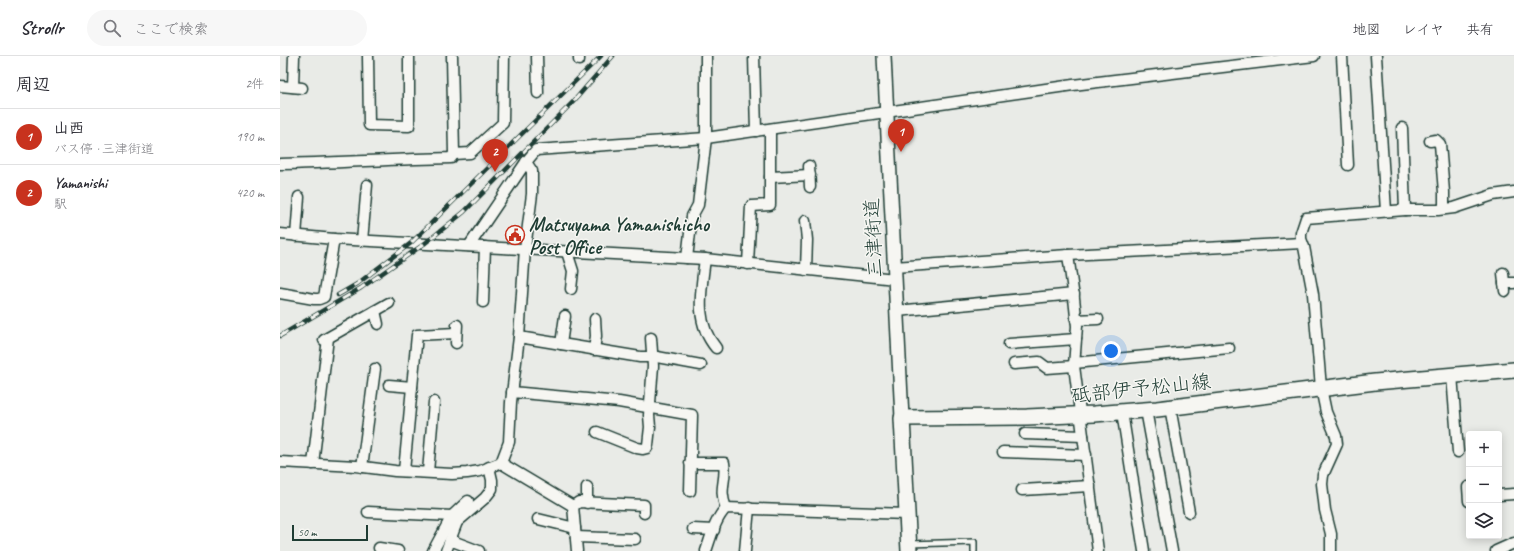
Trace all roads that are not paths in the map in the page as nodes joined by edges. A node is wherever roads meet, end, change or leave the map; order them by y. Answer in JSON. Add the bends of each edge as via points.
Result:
{"nodes":[{"id":1,"x":294,"y":56,"type":"edge"},
{"id":2,"x":368,"y":56,"type":"edge"},
{"id":3,"x":409,"y":56,"type":"edge"},
{"id":4,"x":452,"y":56,"type":"edge"},
{"id":5,"x":504,"y":56,"type":"edge"},
{"id":6,"x":537,"y":56,"type":"edge"},
{"id":7,"x":706,"y":56,"type":"edge"},
{"id":8,"x":754,"y":56,"type":"edge"},
{"id":9,"x":884,"y":56,"type":"edge"},
{"id":10,"x":1314,"y":56,"type":"edge"},
{"id":11,"x":1342,"y":56,"type":"edge"},
{"id":12,"x":1376,"y":56,"type":"edge"},
{"id":13,"x":280,"y":86,"type":"edge"},
{"id":14,"x":538,"y":93,"type":"dead end"},
{"id":15,"x":887,"y":112,"type":"junction"},
{"id":16,"x":1402,"y":128,"type":"dead end"},
{"id":17,"x":770,"y":129,"type":"junction"},
{"id":18,"x":756,"y":131,"type":"junction"},
{"id":19,"x":706,"y":138,"type":"junction"},
{"id":20,"x":1430,"y":141,"type":"dead end"},
{"id":21,"x":454,"y":154,"type":"junction"},
{"id":22,"x":526,"y":162,"type":"junction"},
{"id":23,"x":280,"y":164,"type":"edge"},
{"id":24,"x":1348,"y":165,"type":"dead end"},
{"id":25,"x":770,"y":177,"type":"junction"},
{"id":26,"x":367,"y":185,"type":"dead end"},
{"id":27,"x":810,"y":186,"type":"dead end"},
{"id":28,"x":1514,"y":192,"type":"edge"},
{"id":29,"x":299,"y":197,"type":"dead end"},
{"id":30,"x":1444,"y":209,"type":"junction"},
{"id":31,"x":1405,"y":210,"type":"junction"},
{"id":32,"x":1386,"y":212,"type":"junction"},
{"id":33,"x":805,"y":220,"type":"dead end"},
{"id":34,"x":280,"y":234,"type":"edge"},
{"id":35,"x":296,"y":236,"type":"junction"},
{"id":36,"x":334,"y":239,"type":"junction"},
{"id":37,"x":362,"y":241,"type":"junction"},
{"id":38,"x":1302,"y":243,"type":"junction"},
{"id":39,"x":469,"y":246,"type":"junction"},
{"id":40,"x":486,"y":247,"type":"junction"},
{"id":41,"x":525,"y":249,"type":"junction"},
{"id":42,"x":567,"y":252,"type":"junction"},
{"id":43,"x":1068,"y":255,"type":"junction"},
{"id":44,"x":688,"y":258,"type":"junction"},
{"id":45,"x":705,"y":260,"type":"junction"},
{"id":46,"x":748,"y":264,"type":"junction"},
{"id":47,"x":806,"y":270,"type":"junction"},
{"id":48,"x":895,"y":273,"type":"junction"},
{"id":49,"x":571,"y":289,"type":"dead end"},
{"id":50,"x":280,"y":293,"type":"edge"},
{"id":51,"x":1074,"y":294,"type":"junction"},
{"id":52,"x":483,"y":302,"type":"dead end"},
{"id":53,"x":389,"y":303,"type":"dead end"},
{"id":54,"x":375,"y":311,"type":"junction"},
{"id":55,"x":897,"y":312,"type":"junction"},
{"id":56,"x":565,"y":316,"type":"dead end"},
{"id":57,"x":595,"y":318,"type":"dead end"},
{"id":58,"x":1098,"y":319,"type":"dead end"},
{"id":59,"x":1076,"y":320,"type":"junction"},
{"id":60,"x":378,"y":324,"type":"dead end"},
{"id":61,"x":456,"y":334,"type":"dead end"},
{"id":62,"x":519,"y":337,"type":"junction"},
{"id":63,"x":651,"y":338,"type":"dead end"},
{"id":64,"x":1076,"y":339,"type":"junction"},
{"id":65,"x":562,"y":344,"type":"junction"},
{"id":66,"x":1008,"y":344,"type":"dead end"},
{"id":67,"x":716,"y":348,"type":"dead end"},
{"id":68,"x":594,"y":350,"type":"junction"},
{"id":69,"x":1223,"y":352,"type":"dead end"},
{"id":70,"x":652,"y":357,"type":"junction"},
{"id":71,"x":1014,"y":364,"type":"dead end"},
{"id":72,"x":701,"y":365,"type":"dead end"},
{"id":73,"x":1074,"y":365,"type":"junction"},
{"id":74,"x":375,"y":369,"type":"dead end"},
{"id":75,"x":1514,"y":370,"type":"edge"},
{"id":76,"x":1452,"y":375,"type":"junction"},
{"id":77,"x":390,"y":385,"type":"dead end"},
{"id":78,"x":412,"y":387,"type":"junction"},
{"id":79,"x":1321,"y":388,"type":"junction"},
{"id":80,"x":512,"y":392,"type":"junction"},
{"id":81,"x":434,"y":402,"type":"dead end"},
{"id":82,"x":649,"y":407,"type":"junction"},
{"id":83,"x":1170,"y":407,"type":"junction"},
{"id":84,"x":1146,"y":410,"type":"junction"},
{"id":85,"x":1122,"y":412,"type":"junction"},
{"id":86,"x":1080,"y":415,"type":"junction"},
{"id":87,"x":902,"y":418,"type":"junction"},
{"id":88,"x":597,"y":432,"type":"dead end"},
{"id":89,"x":1025,"y":434,"type":"dead end"},
{"id":90,"x":1083,"y":436,"type":"junction"},
{"id":91,"x":1003,"y":452,"type":"dead end"},
{"id":92,"x":1458,"y":452,"type":"dead end"},
{"id":93,"x":1086,"y":455,"type":"junction"},
{"id":94,"x":280,"y":462,"type":"edge"},
{"id":95,"x":500,"y":463,"type":"junction"},
{"id":96,"x":690,"y":463,"type":"junction"},
{"id":97,"x":313,"y":464,"type":"junction"},
{"id":98,"x":362,"y":467,"type":"junction"},
{"id":99,"x":489,"y":467,"type":"junction"},
{"id":100,"x":404,"y":471,"type":"junction"},
{"id":101,"x":428,"y":472,"type":"junction"},
{"id":102,"x":1090,"y":486,"type":"junction"},
{"id":103,"x":587,"y":487,"type":"dead end"},
{"id":104,"x":1021,"y":489,"type":"dead end"},
{"id":105,"x":690,"y":491,"type":"dead end"},
{"id":106,"x":1514,"y":494,"type":"edge"},
{"id":107,"x":1502,"y":495,"type":"edge"},
{"id":108,"x":468,"y":502,"type":"dead end"},
{"id":109,"x":587,"y":503,"type":"junction"},
{"id":110,"x":573,"y":506,"type":"junction"},
{"id":111,"x":726,"y":508,"type":"junction"},
{"id":112,"x":749,"y":508,"type":"junction"},
{"id":113,"x":368,"y":512,"type":"dead end"},
{"id":114,"x":1189,"y":512,"type":"dead end"},
{"id":115,"x":644,"y":513,"type":"dead end"},
{"id":116,"x":907,"y":514,"type":"junction"},
{"id":117,"x":452,"y":516,"type":"junction"},
{"id":118,"x":538,"y":519,"type":"dead end"},
{"id":119,"x":693,"y":529,"type":"dead end"},
{"id":120,"x":714,"y":530,"type":"junction"},
{"id":121,"x":575,"y":532,"type":"junction"},
{"id":122,"x":635,"y":539,"type":"dead end"},
{"id":123,"x":450,"y":540,"type":"junction"},
{"id":124,"x":1514,"y":543,"type":"edge"},
{"id":125,"x":909,"y":547,"type":"edge"},
{"id":126,"x":379,"y":548,"type":"dead end"},
{"id":127,"x":398,"y":551,"type":"edge"},
{"id":128,"x":433,"y":551,"type":"edge"},
{"id":129,"x":446,"y":551,"type":"edge"},
{"id":130,"x":479,"y":551,"type":"edge"},
{"id":131,"x":577,"y":551,"type":"edge"},
{"id":132,"x":706,"y":551,"type":"edge"},
{"id":133,"x":745,"y":551,"type":"edge"},
{"id":134,"x":974,"y":551,"type":"edge"},
{"id":135,"x":1098,"y":551,"type":"edge"},
{"id":136,"x":1144,"y":551,"type":"edge"},
{"id":137,"x":1172,"y":551,"type":"edge"},
{"id":138,"x":1331,"y":551,"type":"edge"},
{"id":139,"x":1496,"y":551,"type":"edge"}],
"edges":[{"from":1,"to":13,"type":"street","via":[[297,88]]},
{"from":2,"to":3,"type":"street","via":[[369,125],[409,126]]},
{"from":4,"to":21,"type":"street"},
{"from":5,"to":21,"type":"street","via":[[503,123],[470,153]]},
{"from":6,"to":14,"type":"street"},
{"from":7,"to":19,"type":"street"},
{"from":8,"to":18,"type":"street"},
{"from":9,"to":15,"type":"street","name":"三津街道"},
{"from":10,"to":15,"type":"street","via":[[1073,85]]},
{"from":11,"to":24,"type":"street"},
{"from":12,"to":32,"type":"street"},
{"from":15,"to":17,"type":"street"},
{"from":15,"to":48,"type":"street","name":"三津街道"},
{"from":16,"to":31,"type":"street"},
{"from":17,"to":18,"type":"street"},
{"from":17,"to":25,"type":"street"},
{"from":18,"to":19,"type":"street"},
{"from":19,"to":22,"type":"street","via":[[536,150]]},
{"from":19,"to":44,"type":"street","via":[[698,205],[692,216]]},
{"from":20,"to":30,"type":"street","via":[[1436,140],[1440,144]]},
{"from":21,"to":23,"type":"street","via":[[451,158]]},
{"from":22,"to":39,"type":"street"},
{"from":22,"to":41,"type":"street","via":[[532,171],[532,183]]},
{"from":25,"to":27,"type":"street","via":[[810,171]]},
{"from":25,"to":46,"type":"street","via":[[770,205],[751,206]]},
{"from":26,"to":37,"type":"street"},
{"from":28,"to":30,"type":"street","via":[[1493,195],[1463,206]]},
{"from":29,"to":35,"type":"street"},
{"from":30,"to":31,"type":"street"},
{"from":31,"to":32,"type":"street"},
{"from":32,"to":38,"type":"street","via":[[1306,218],[1301,233]]},
{"from":33,"to":47,"type":"street","via":[[808,240]]},
{"from":34,"to":35,"type":"street"},
{"from":35,"to":36,"type":"street"},
{"from":36,"to":37,"type":"street"},
{"from":36,"to":50,"type":"street","via":[[324,297],[314,299]]},
{"from":37,"to":39,"type":"street"},
{"from":38,"to":43,"type":"street"},
{"from":38,"to":79,"type":"street","via":[[1313,294]]},
{"from":39,"to":40,"type":"street"},
{"from":40,"to":41,"type":"street"},
{"from":40,"to":52,"type":"street"},
{"from":41,"to":42,"type":"street"},
{"from":41,"to":62,"type":"street"},
{"from":42,"to":44,"type":"street"},
{"from":42,"to":49,"type":"street","via":[[573,271]]},
{"from":43,"to":48,"type":"street"},
{"from":43,"to":51,"type":"street"},
{"from":44,"to":45,"type":"street"},
{"from":45,"to":46,"type":"street"},
{"from":45,"to":67,"type":"street","via":[[702,317],[705,332]]},
{"from":46,"to":47,"type":"street"},
{"from":47,"to":48,"type":"street"},
{"from":48,"to":55,"type":"street","name":"三津街道"},
{"from":51,"to":55,"type":"street"},
{"from":51,"to":59,"type":"street"},
{"from":53,"to":54,"type":"street"},
{"from":54,"to":60,"type":"street"},
{"from":54,"to":97,"type":"street","via":[[326,339]]},
{"from":55,"to":87,"type":"street","name":"三津街道"},
{"from":56,"to":65,"type":"street"},
{"from":57,"to":68,"type":"street"},
{"from":58,"to":59,"type":"street"},
{"from":59,"to":64,"type":"street"},
{"from":61,"to":78,"type":"street","via":[[417,335]]},
{"from":62,"to":65,"type":"street"},
{"from":62,"to":80,"type":"street"},
{"from":63,"to":70,"type":"street"},
{"from":64,"to":66,"type":"street"},
{"from":64,"to":73,"type":"street"},
{"from":65,"to":68,"type":"street"},
{"from":68,"to":70,"type":"street"},
{"from":69,"to":73,"type":"street","via":[[1155,350]]},
{"from":70,"to":72,"type":"street"},
{"from":70,"to":82,"type":"street","via":[[653,377]]},
{"from":71,"to":73,"type":"street","via":[[1039,362],[1047,368]]},
{"from":73,"to":86,"type":"street"},
{"from":74,"to":98,"type":"street"},
{"from":75,"to":76,"type":"main road","name":"砥部伊予松山線"},
{"from":76,"to":79,"type":"main road","name":"砥部伊予松山線"},
{"from":76,"to":92,"type":"street"},
{"from":77,"to":78,"type":"street"},
{"from":78,"to":100,"type":"street"},
{"from":79,"to":83,"type":"main road","name":"砥部伊予松山線"},
{"from":79,"to":138,"type":"street","via":[[1337,444],[1323,475],[1322,484],[1331,534]]},
{"from":80,"to":82,"type":"street"},
{"from":80,"to":95,"type":"street","via":[[509,442]]},
{"from":81,"to":101,"type":"street"},
{"from":82,"to":88,"type":"street","via":[[647,448],[637,448]]},
{"from":82,"to":96,"type":"street","via":[[692,414]]},
{"from":83,"to":84,"type":"main road","name":"砥部伊予松山線"},
{"from":83,"to":114,"type":"street"},
{"from":84,"to":85,"type":"main road","name":"砥部伊予松山線"},
{"from":84,"to":137,"type":"street"},
{"from":85,"to":86,"type":"main road","name":"砥部伊予松山線"},
{"from":85,"to":136,"type":"street"},
{"from":86,"to":87,"type":"main road","name":"砥部伊予松山線"},
{"from":86,"to":90,"type":"street"},
{"from":87,"to":116,"type":"main road"},
{"from":89,"to":90,"type":"street"},
{"from":90,"to":93,"type":"street"},
{"from":91,"to":93,"type":"street"},
{"from":93,"to":102,"type":"street"},
{"from":94,"to":97,"type":"street"},
{"from":95,"to":99,"type":"street"},
{"from":95,"to":110,"type":"street"},
{"from":96,"to":105,"type":"street"},
{"from":96,"to":111,"type":"street","via":[[724,463],[722,493]]},
{"from":97,"to":98,"type":"street"},
{"from":98,"to":100,"type":"street"},
{"from":99,"to":101,"type":"street","via":[[467,473]]},
{"from":99,"to":123,"type":"street","via":[[492,489],[457,522]]},
{"from":100,"to":101,"type":"street"},
{"from":102,"to":104,"type":"street","via":[[1052,483]]},
{"from":102,"to":135,"type":"street"},
{"from":103,"to":109,"type":"street"},
{"from":106,"to":107,"type":"street"},
{"from":108,"to":117,"type":"street"},
{"from":109,"to":110,"type":"street","via":[[579,502]]},
{"from":109,"to":115,"type":"street","via":[[644,505]]},
{"from":110,"to":121,"type":"street"},
{"from":111,"to":112,"type":"street"},
{"from":111,"to":120,"type":"street"},
{"from":112,"to":116,"type":"street"},
{"from":112,"to":133,"type":"street"},
{"from":113,"to":117,"type":"street"},
{"from":116,"to":125,"type":"main road"},
{"from":117,"to":128,"type":"street"},
{"from":118,"to":121,"type":"street"},
{"from":119,"to":120,"type":"street"},
{"from":120,"to":132,"type":"street"},
{"from":121,"to":122,"type":"street"},
{"from":121,"to":131,"type":"street"},
{"from":123,"to":129,"type":"street"},
{"from":123,"to":130,"type":"street"},
{"from":124,"to":139,"type":"street"},
{"from":125,"to":134,"type":"lane","via":[[974,542]]},
{"from":126,"to":127,"type":"street"}]}
